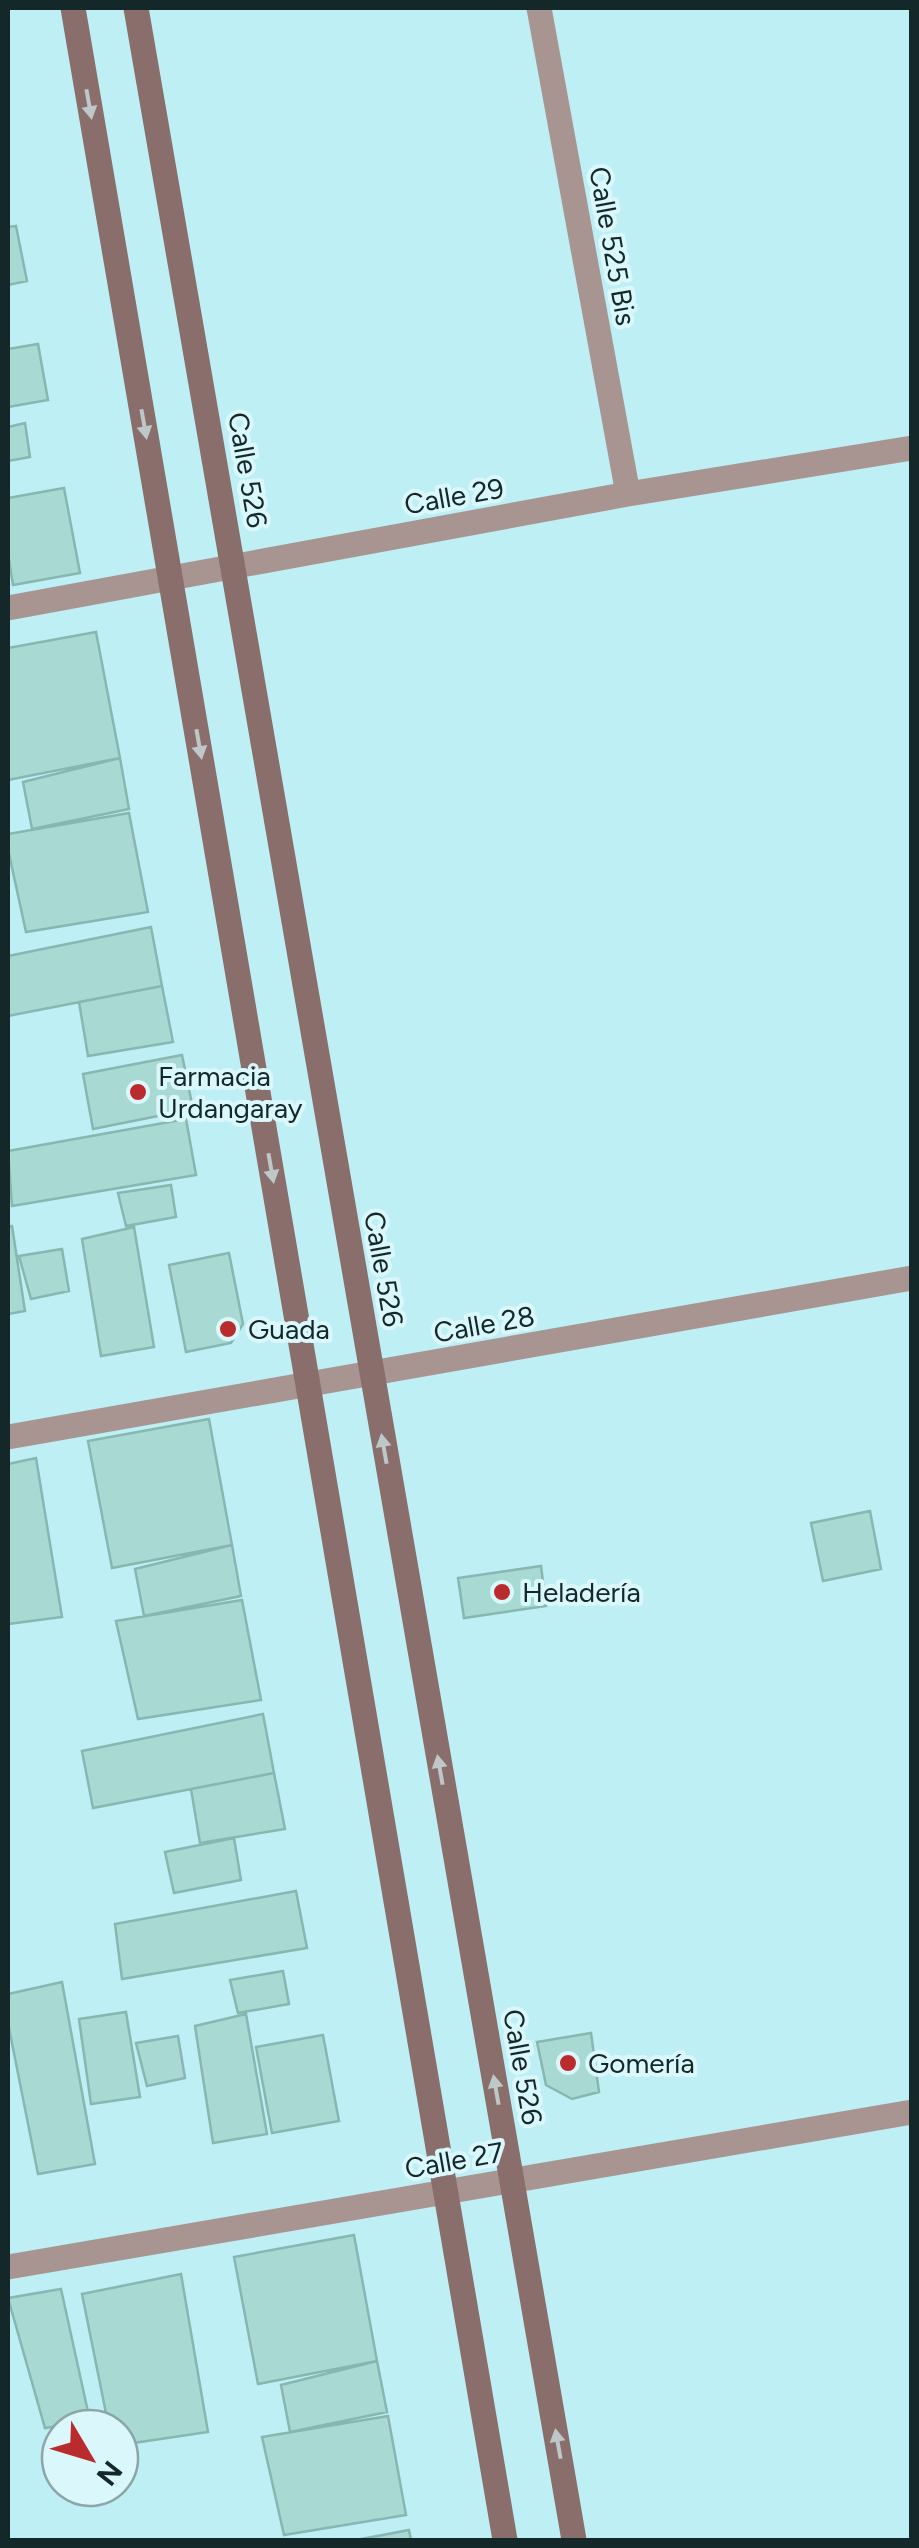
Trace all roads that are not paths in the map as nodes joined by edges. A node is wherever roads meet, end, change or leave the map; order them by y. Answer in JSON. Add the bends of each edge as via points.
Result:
{"nodes":[{"id":1,"x":73,"y":8,"type":"edge"},
{"id":2,"x":136,"y":8,"type":"edge"},
{"id":3,"x":539,"y":8,"type":"edge"},
{"id":4,"x":912,"y":448,"type":"edge"},
{"id":5,"x":628,"y":494,"type":"junction"},
{"id":6,"x":235,"y":566,"type":"junction"},
{"id":7,"x":171,"y":578,"type":"junction"},
{"id":8,"x":8,"y":608,"type":"edge"},
{"id":9,"x":912,"y":1278,"type":"edge"},
{"id":10,"x":372,"y":1374,"type":"junction"},
{"id":11,"x":308,"y":1385,"type":"junction"},
{"id":12,"x":8,"y":1437,"type":"edge"},
{"id":13,"x":912,"y":2112,"type":"edge"},
{"id":14,"x":512,"y":2180,"type":"junction"},
{"id":15,"x":445,"y":2192,"type":"junction"},
{"id":16,"x":8,"y":2267,"type":"edge"},
{"id":17,"x":504,"y":2540,"type":"edge"},
{"id":18,"x":574,"y":2540,"type":"edge"}],
"edges":[{"from":1,"to":7,"type":"main road","one_way":true},
{"from":2,"to":6,"type":"main road","name":"Calle 526"},
{"from":3,"to":5,"type":"street","name":"Calle 525 Bis"},
{"from":4,"to":5,"type":"street","name":"Calle 29"},
{"from":5,"to":6,"type":"street","name":"Calle 29"},
{"from":6,"to":7,"type":"street","name":"Calle 29"},
{"from":6,"to":10,"type":"main road","name":"Calle 526"},
{"from":7,"to":8,"type":"street","name":"Calle 29"},
{"from":7,"to":11,"type":"main road","one_way":true},
{"from":9,"to":10,"type":"street","name":"Calle 28"},
{"from":10,"to":11,"type":"street","name":"Calle 28"},
{"from":14,"to":10,"type":"main road","name":"Calle 526","one_way":true},
{"from":11,"to":12,"type":"street","name":"Calle 28"},
{"from":11,"to":15,"type":"main road"},
{"from":13,"to":14,"type":"street","name":"Calle 27"},
{"from":14,"to":15,"type":"street","name":"Calle 27"},
{"from":18,"to":14,"type":"main road","name":"Calle 526","one_way":true},
{"from":15,"to":16,"type":"street","name":"Calle 27"},
{"from":15,"to":17,"type":"main road"}]}
